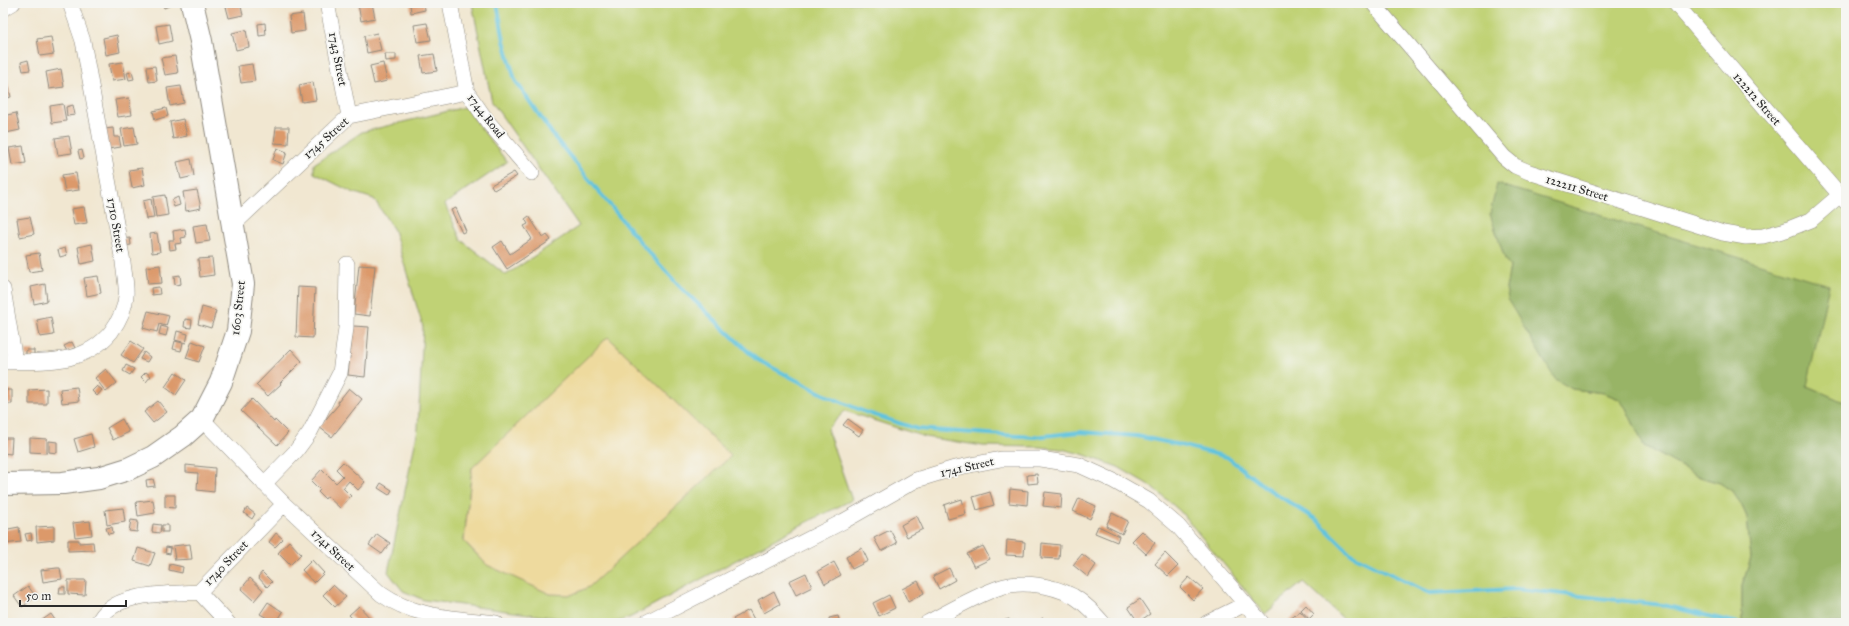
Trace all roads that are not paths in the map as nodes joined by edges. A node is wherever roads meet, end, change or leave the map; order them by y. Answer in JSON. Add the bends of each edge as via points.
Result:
{"nodes":[{"id":1,"x":13,"y":3,"type":"edge"},
{"id":2,"x":70,"y":3,"type":"edge"},
{"id":3,"x":192,"y":3,"type":"edge"},
{"id":4,"x":327,"y":3,"type":"edge"},
{"id":5,"x":450,"y":3,"type":"edge"},
{"id":6,"x":1373,"y":3,"type":"edge"},
{"id":7,"x":1675,"y":3,"type":"edge"},
{"id":8,"x":3,"y":9,"type":"edge"},
{"id":9,"x":467,"y":92,"type":"junction"},
{"id":10,"x":349,"y":116,"type":"junction"},
{"id":11,"x":532,"y":173,"type":"dead end"},
{"id":12,"x":1843,"y":198,"type":"edge"},
{"id":13,"x":233,"y":225,"type":"junction"},
{"id":14,"x":347,"y":264,"type":"dead end"},
{"id":15,"x":3,"y":289,"type":"edge"},
{"id":16,"x":10,"y":361,"type":"edge"},
{"id":17,"x":202,"y":419,"type":"junction"},
{"id":18,"x":3,"y":484,"type":"edge"},
{"id":19,"x":264,"y":484,"type":"junction"},
{"id":20,"x":284,"y":504,"type":"junction"},
{"id":21,"x":199,"y":592,"type":"junction"},
{"id":22,"x":1245,"y":604,"type":"junction"},
{"id":23,"x":98,"y":623,"type":"edge"},
{"id":24,"x":228,"y":623,"type":"edge"},
{"id":25,"x":496,"y":623,"type":"edge"},
{"id":26,"x":646,"y":623,"type":"edge"},
{"id":27,"x":927,"y":623,"type":"edge"},
{"id":28,"x":1102,"y":623,"type":"edge"},
{"id":29,"x":1207,"y":623,"type":"edge"},
{"id":30,"x":1262,"y":623,"type":"edge"}],
"edges":[{"from":1,"to":8,"type":"street"},
{"from":2,"to":16,"type":"street","name":"1710 Street","via":[[83,41],[123,262],[126,296],[120,320],[102,342],[81,355],[54,361]]},
{"from":3,"to":13,"type":"street","name":"1603 Street"},
{"from":4,"to":10,"type":"street","name":"1743 Street"},
{"from":5,"to":9,"type":"street","name":"1744 Road"},
{"from":6,"to":12,"type":"street","name":"122211 Street","via":[[1504,157],[1515,166],[1529,172],[1723,233],[1746,237],[1786,230],[1811,220]]},
{"from":7,"to":12,"type":"street","name":"122212 Street"},
{"from":9,"to":10,"type":"street","name":"1745 Street"},
{"from":9,"to":11,"type":"street","name":"1744 Road","via":[[488,122]]},
{"from":10,"to":13,"type":"street","name":"1745 Street"},
{"from":13,"to":17,"type":"street","name":"1603 Street","via":[[243,284],[238,332],[222,382]]},
{"from":14,"to":19,"type":"street","via":[[346,328],[340,373],[310,432],[296,451]]},
{"from":15,"to":16,"type":"street","via":[[14,355]]},
{"from":17,"to":18,"type":"street","name":"1603 Street","via":[[153,457],[128,469],[99,478],[63,483]]},
{"from":17,"to":19,"type":"street","name":"1741 Street"},
{"from":19,"to":20,"type":"street","name":"1741 Street"},
{"from":20,"to":21,"type":"street","name":"1740 Street"},
{"from":20,"to":25,"type":"street","name":"1741 Street","via":[[391,602],[430,615]]},
{"from":21,"to":23,"type":"street","via":[[141,596],[125,600],[111,607]]},
{"from":21,"to":24,"type":"street","name":"1740 Street"},
{"from":22,"to":26,"type":"street","name":"1741 Street","via":[[1178,526],[1149,501],[1114,481],[1078,465],[1040,459],[1001,459],[956,468],[916,480],[844,522]]},
{"from":22,"to":29,"type":"street"},
{"from":22,"to":30,"type":"street","name":"1741 Street"},
{"from":27,"to":28,"type":"street","via":[[1000,587],[1025,584],[1052,588],[1073,596],[1090,609]]}]}
